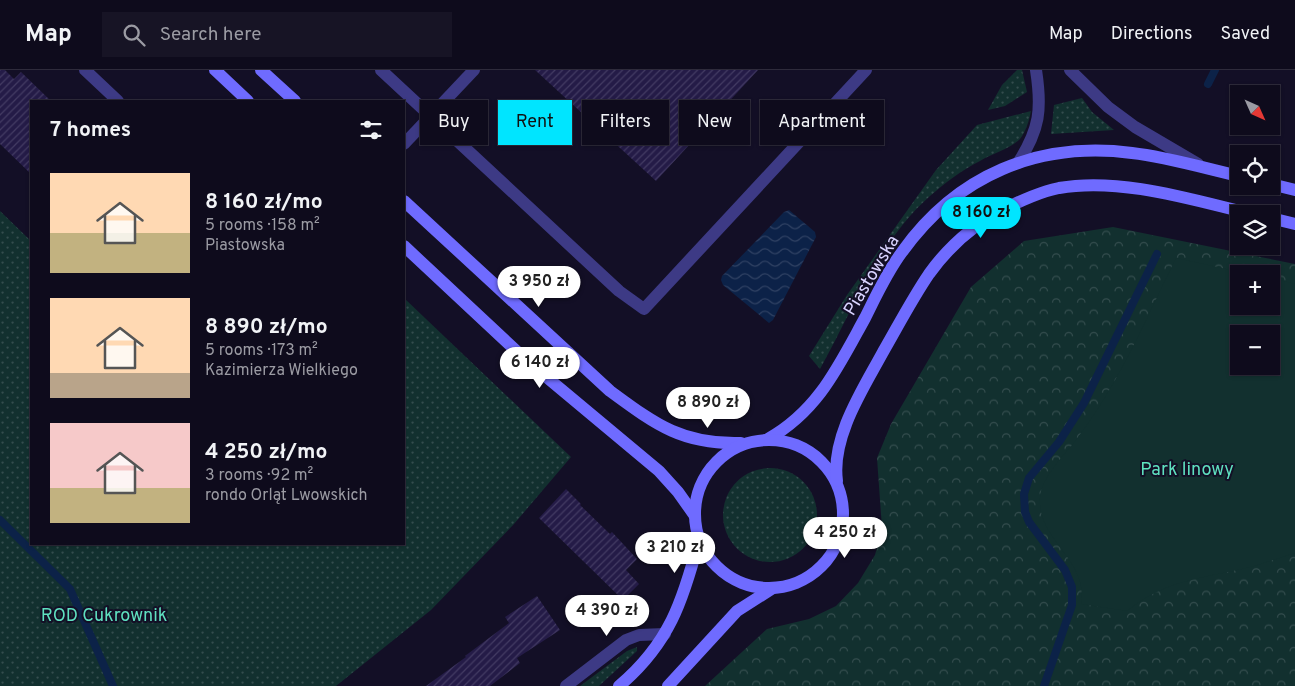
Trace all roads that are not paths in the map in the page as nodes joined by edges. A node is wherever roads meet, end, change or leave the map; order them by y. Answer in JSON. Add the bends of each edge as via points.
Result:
{"nodes":[{"id":1,"x":85,"y":70,"type":"edge"},
{"id":2,"x":214,"y":70,"type":"edge"},
{"id":3,"x":261,"y":70,"type":"edge"},
{"id":4,"x":381,"y":70,"type":"edge"},
{"id":5,"x":474,"y":70,"type":"edge"},
{"id":6,"x":866,"y":70,"type":"edge"},
{"id":7,"x":1036,"y":70,"type":"edge"},
{"id":8,"x":1070,"y":70,"type":"edge"},
{"id":9,"x":117,"y":100,"type":"edge"},
{"id":10,"x":247,"y":100,"type":"edge"},
{"id":11,"x":294,"y":100,"type":"edge"},
{"id":12,"x":446,"y":100,"type":"edge"},
{"id":13,"x":420,"y":106,"type":"edge"},
{"id":14,"x":420,"y":127,"type":"edge"},
{"id":15,"x":405,"y":143,"type":"edge"},
{"id":16,"x":462,"y":145,"type":"edge"},
{"id":17,"x":1018,"y":163,"type":"junction"},
{"id":18,"x":1209,"y":170,"type":"junction"},
{"id":19,"x":1230,"y":174,"type":"edge"},
{"id":20,"x":1280,"y":186,"type":"edge"},
{"id":21,"x":1295,"y":190,"type":"edge"},
{"id":22,"x":405,"y":202,"type":"edge"},
{"id":23,"x":1230,"y":209,"type":"edge"},
{"id":24,"x":1280,"y":220,"type":"edge"},
{"id":25,"x":1295,"y":224,"type":"edge"},
{"id":26,"x":405,"y":247,"type":"edge"},
{"id":27,"x":768,"y":439,"type":"junction"},
{"id":28,"x":745,"y":443,"type":"junction"},
{"id":29,"x":836,"y":481,"type":"junction"},
{"id":30,"x":695,"y":516,"type":"junction"},
{"id":31,"x":699,"y":540,"type":"junction"},
{"id":32,"x":773,"y":588,"type":"junction"},
{"id":33,"x":665,"y":634,"type":"junction"},
{"id":34,"x":566,"y":686,"type":"edge"},
{"id":35,"x":620,"y":686,"type":"edge"},
{"id":36,"x":668,"y":686,"type":"edge"}],
"edges":[{"from":1,"to":9,"type":"street"},
{"from":2,"to":10,"type":"main road"},
{"from":3,"to":11,"type":"main road"},
{"from":4,"to":13,"type":"street"},
{"from":5,"to":12,"type":"street"},
{"from":6,"to":16,"type":"street","via":[[644,309],[619,291]]},
{"from":7,"to":17,"type":"street","via":[[1040,113],[1030,144]]},
{"from":8,"to":18,"type":"street","via":[[1108,107],[1135,127]]},
{"from":14,"to":15,"type":"street"},
{"from":17,"to":18,"type":"main road","name":"Piastowska","via":[[1084,150],[1132,153]]},
{"from":17,"to":27,"type":"main road","name":"Piastowska","via":[[965,188],[922,227],[901,253],[820,395],[798,419]]},
{"from":18,"to":19,"type":"main road","name":"Piastowska"},
{"from":20,"to":21,"type":"main road"},
{"from":22,"to":28,"type":"main road","via":[[596,379],[634,409],[684,437],[711,443]]},
{"from":23,"to":29,"type":"main road","via":[[1118,186],[1090,185],[1058,188],[1036,195],[994,214],[972,229],[930,273],[873,370],[845,428],[836,459]]},
{"from":24,"to":25,"type":"main road"},
{"from":26,"to":30,"type":"main road","via":[[526,360],[658,471]]},
{"from":27,"to":28,"type":"main road"},
{"from":27,"to":29,"type":"main road","via":[[782,440],[808,450],[820,458]]},
{"from":28,"to":30,"type":"main road","via":[[724,454],[708,471],[698,493]]},
{"from":29,"to":32,"type":"main road","via":[[844,507],[837,546],[811,576]]},
{"from":30,"to":31,"type":"main road"},
{"from":31,"to":32,"type":"main road","via":[[713,563],[723,572],[746,584]]},
{"from":31,"to":33,"type":"main road","via":[[676,616]]},
{"from":32,"to":36,"type":"main road","via":[[737,611]]},
{"from":33,"to":34,"type":"street","via":[[639,635],[626,640]]},
{"from":33,"to":35,"type":"main road","via":[[635,673]]}]}
